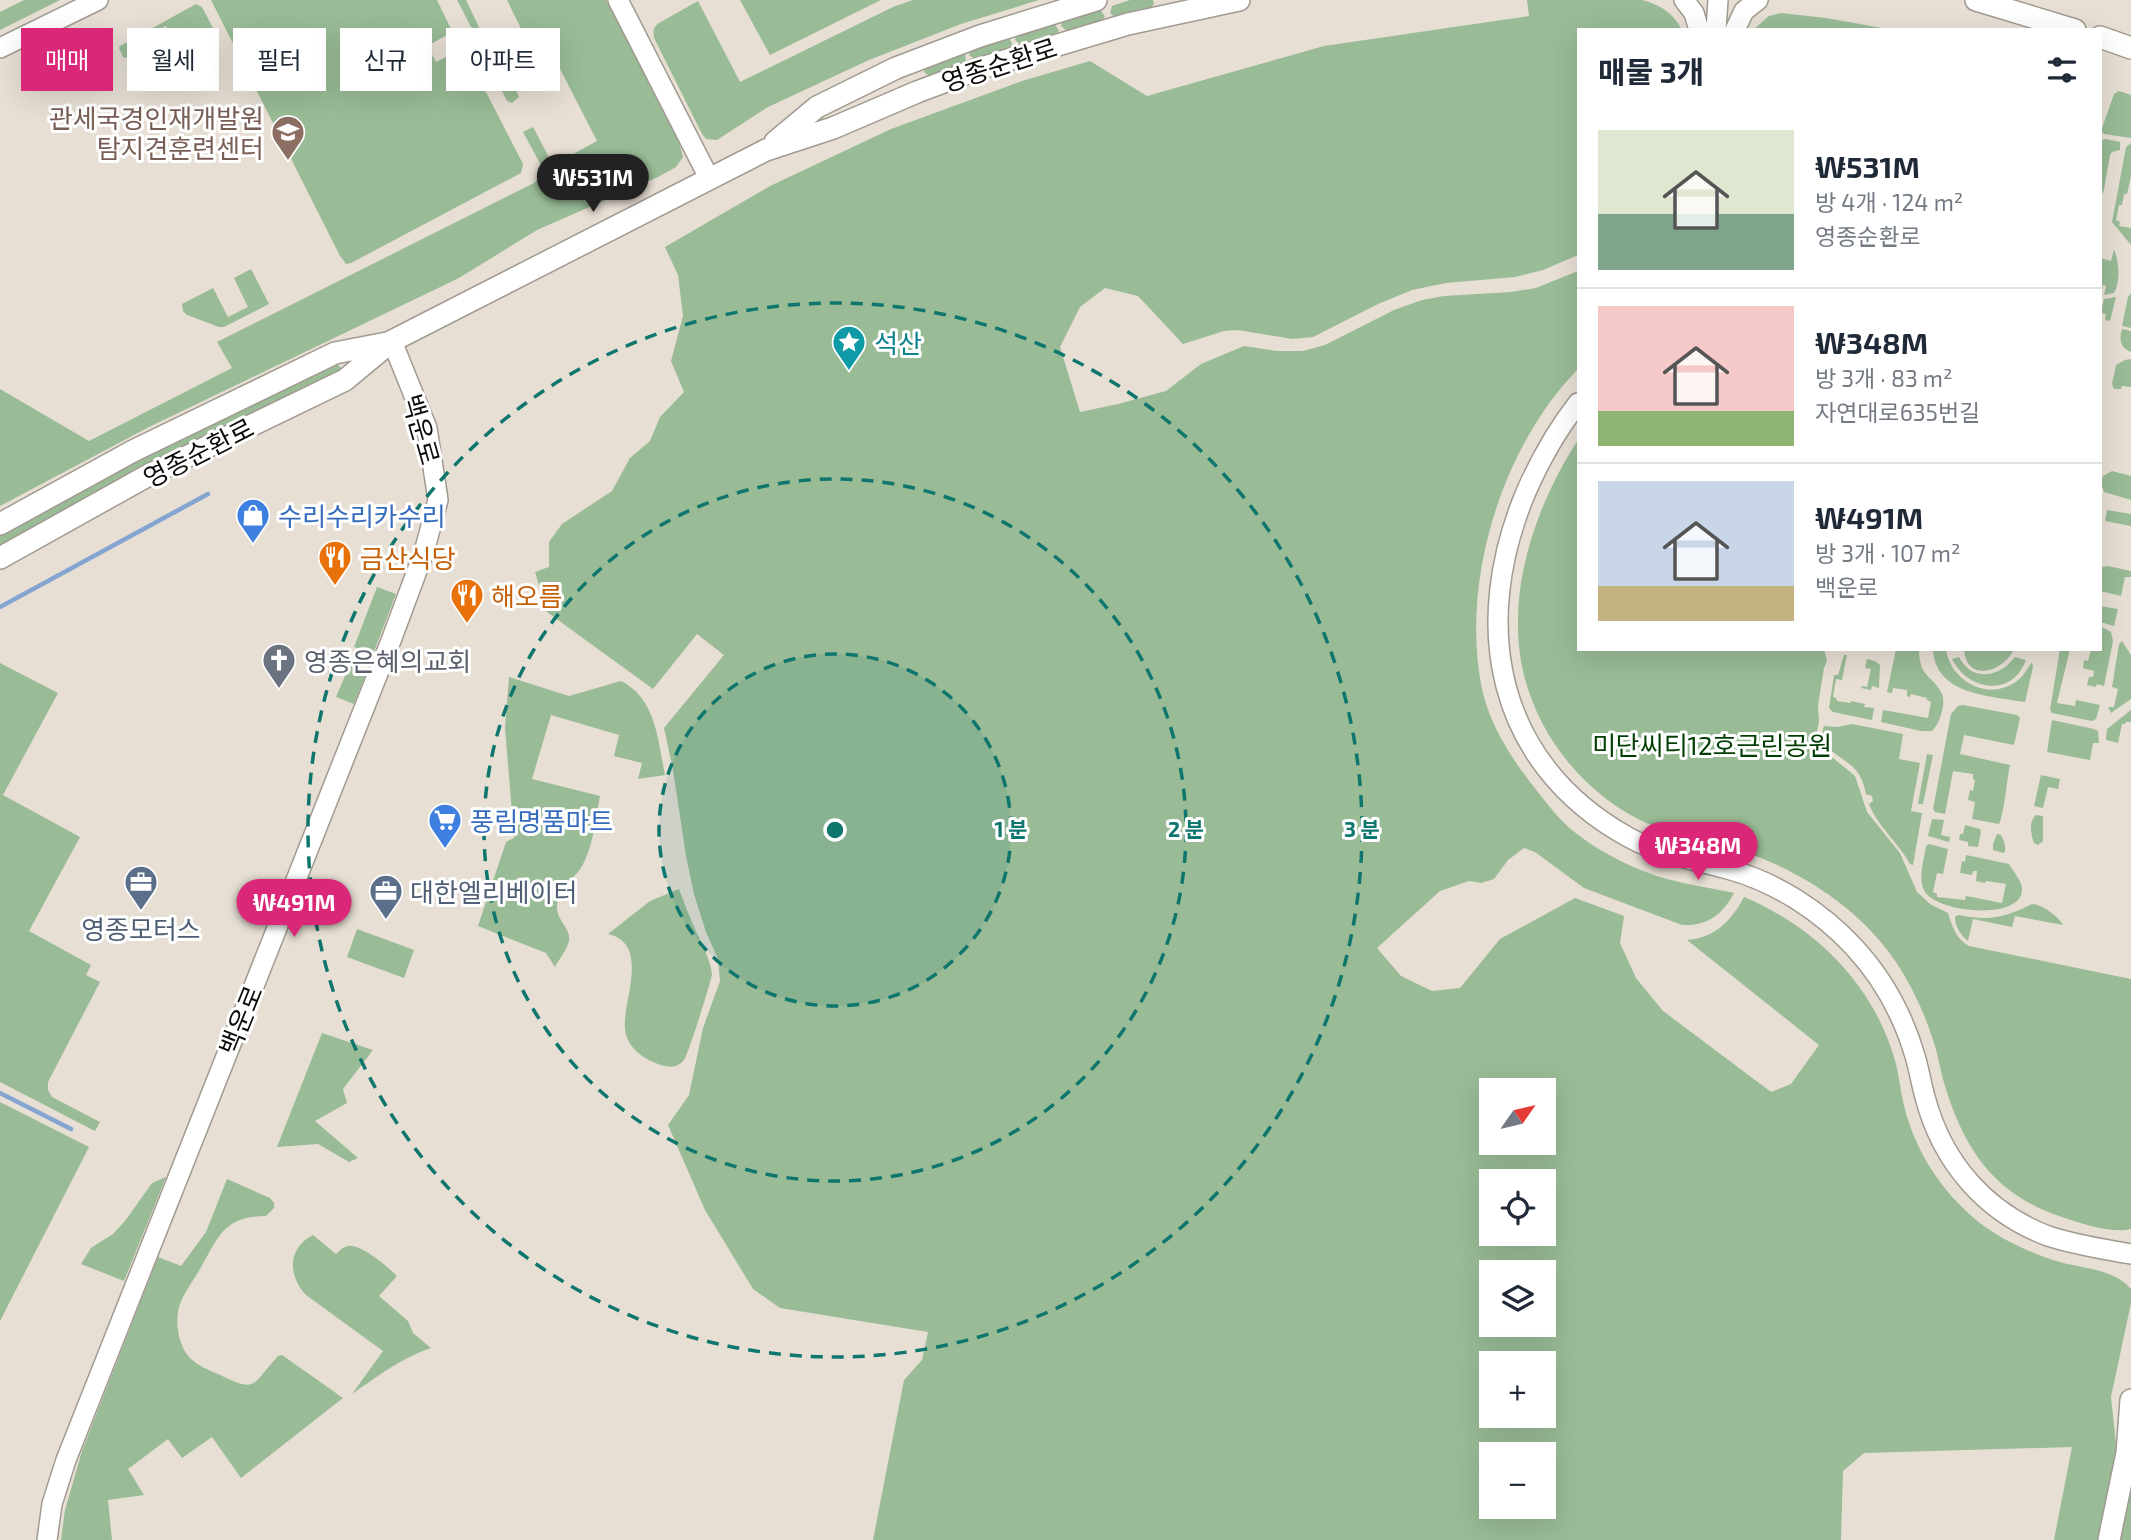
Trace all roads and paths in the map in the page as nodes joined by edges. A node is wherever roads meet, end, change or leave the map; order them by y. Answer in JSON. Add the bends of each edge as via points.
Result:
{"nodes":[{"id":1,"x":97,"y":0,"type":"edge"},
{"id":2,"x":618,"y":0,"type":"edge"},
{"id":3,"x":1096,"y":0,"type":"edge"},
{"id":4,"x":1239,"y":0,"type":"edge"},
{"id":5,"x":1684,"y":0,"type":"edge"},
{"id":6,"x":1718,"y":0,"type":"edge"},
{"id":7,"x":1758,"y":0,"type":"edge"},
{"id":8,"x":1976,"y":0,"type":"edge"},
{"id":9,"x":1698,"y":28,"type":"edge"},
{"id":10,"x":1716,"y":28,"type":"edge"},
{"id":11,"x":1736,"y":28,"type":"edge"},
{"id":12,"x":2068,"y":28,"type":"edge"},
{"id":13,"x":2102,"y":38,"type":"edge"},
{"id":14,"x":0,"y":48,"type":"edge"},
{"id":15,"x":2131,"y":48,"type":"edge"},
{"id":16,"x":765,"y":150,"type":"junction"},
{"id":17,"x":709,"y":178,"type":"junction"},
{"id":18,"x":392,"y":341,"type":"junction"},
{"id":19,"x":1577,"y":404,"type":"edge"},
{"id":20,"x":0,"y":524,"type":"edge"},
{"id":21,"x":0,"y":558,"type":"edge"},
{"id":22,"x":2131,"y":1254,"type":"edge"},
{"id":23,"x":2131,"y":1399,"type":"edge"},
{"id":24,"x":47,"y":1540,"type":"edge"},
{"id":25,"x":2109,"y":1540,"type":"edge"}],
"edges":[{"from":1,"to":14,"type":"street"},
{"from":2,"to":17,"type":"street"},
{"from":3,"to":16,"type":"main road","name":"영종순환로","via":[[896,68],[817,107]]},
{"from":4,"to":16,"type":"main road","name":"영종순환로","via":[[1128,24],[981,68],[833,128]]},
{"from":5,"to":9,"type":"street"},
{"from":6,"to":10,"type":"street"},
{"from":7,"to":11,"type":"street"},
{"from":8,"to":12,"type":"main road"},
{"from":13,"to":15,"type":"main road"},
{"from":16,"to":17,"type":"main road","name":"영종순환로"},
{"from":17,"to":18,"type":"main road","name":"영종순환로"},
{"from":18,"to":20,"type":"main road","name":"영종순환로","via":[[335,354],[133,452]]},
{"from":18,"to":21,"type":"main road","name":"영종순환로","via":[[345,380],[147,477]]},
{"from":18,"to":24,"type":"street","name":"백운로","via":[[427,428],[438,492],[436,511],[392,638],[71,1446],[52,1504]]},
{"from":19,"to":22,"type":"street","via":[[1553,439],[1516,516],[1497,602],[1503,679],[1514,713],[1541,760],[1571,797],[1599,821],[1661,853],[1767,883],[1828,923],[1874,970],[1889,995],[1916,1057],[1935,1130],[1969,1182],[1996,1208],[2049,1236]]},
{"from":23,"to":25,"type":"main road","via":[[2127,1453]]}]}
